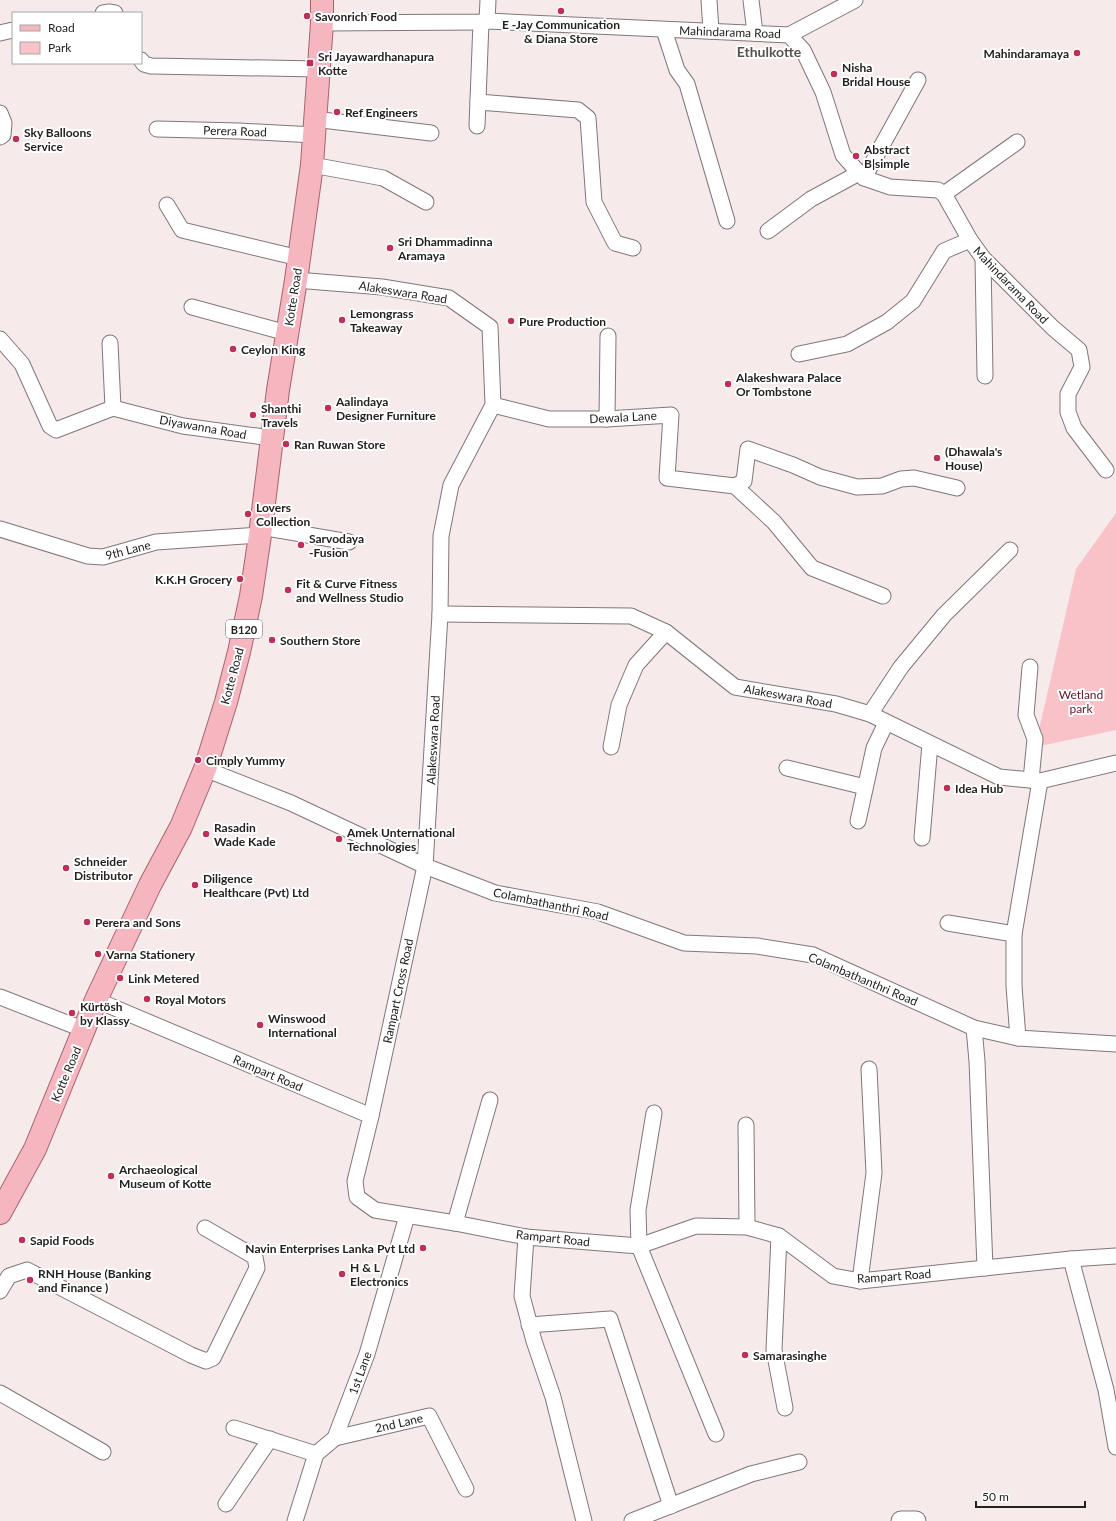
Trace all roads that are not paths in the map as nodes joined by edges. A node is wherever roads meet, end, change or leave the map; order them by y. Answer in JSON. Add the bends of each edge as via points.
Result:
{"nodes":[{"id":1,"x":322,"y":0,"type":"edge"},
{"id":2,"x":488,"y":0,"type":"edge"},
{"id":3,"x":709,"y":0,"type":"edge"},
{"id":4,"x":751,"y":0,"type":"edge"},
{"id":5,"x":855,"y":0,"type":"edge"},
{"id":6,"x":484,"y":21,"type":"junction"},
{"id":7,"x":322,"y":23,"type":"junction"},
{"id":8,"x":12,"y":30,"type":"edge"},
{"id":9,"x":664,"y":30,"type":"junction"},
{"id":10,"x":711,"y":31,"type":"junction"},
{"id":11,"x":0,"y":33,"type":"edge"},
{"id":12,"x":755,"y":33,"type":"junction"},
{"id":13,"x":788,"y":35,"type":"junction"},
{"id":14,"x":142,"y":61,"type":"edge"},
{"id":15,"x":318,"y":69,"type":"junction"},
{"id":16,"x":918,"y":80,"type":"dead end"},
{"id":17,"x":478,"y":102,"type":"junction"},
{"id":18,"x":0,"y":113,"type":"edge"},
{"id":19,"x":478,"y":126,"type":"dead end"},
{"id":20,"x":314,"y":127,"type":"junction"},
{"id":21,"x":157,"y":129,"type":"dead end"},
{"id":22,"x":431,"y":134,"type":"dead end"},
{"id":23,"x":0,"y":137,"type":"edge"},
{"id":24,"x":1017,"y":142,"type":"dead end"},
{"id":25,"x":312,"y":165,"type":"junction"},
{"id":26,"x":862,"y":175,"type":"junction"},
{"id":27,"x":944,"y":194,"type":"junction"},
{"id":28,"x":426,"y":202,"type":"dead end"},
{"id":29,"x":167,"y":206,"type":"dead end"},
{"id":30,"x":727,"y":221,"type":"dead end"},
{"id":31,"x":768,"y":231,"type":"dead end"},
{"id":32,"x":970,"y":240,"type":"junction"},
{"id":33,"x":633,"y":248,"type":"dead end"},
{"id":34,"x":299,"y":258,"type":"junction"},
{"id":35,"x":982,"y":258,"type":"junction"},
{"id":36,"x":296,"y":280,"type":"junction"},
{"id":37,"x":192,"y":307,"type":"dead end"},
{"id":38,"x":287,"y":333,"type":"junction"},
{"id":39,"x":608,"y":336,"type":"dead end"},
{"id":40,"x":0,"y":339,"type":"edge"},
{"id":41,"x":110,"y":343,"type":"dead end"},
{"id":42,"x":799,"y":354,"type":"dead end"},
{"id":43,"x":985,"y":376,"type":"dead end"},
{"id":44,"x":493,"y":405,"type":"junction"},
{"id":45,"x":113,"y":408,"type":"junction"},
{"id":46,"x":608,"y":419,"type":"junction"},
{"id":47,"x":271,"y":438,"type":"junction"},
{"id":48,"x":1106,"y":470,"type":"dead end"},
{"id":49,"x":735,"y":486,"type":"junction"},
{"id":50,"x":957,"y":488,"type":"dead end"},
{"id":51,"x":0,"y":530,"type":"edge"},
{"id":52,"x":260,"y":531,"type":"junction"},
{"id":53,"x":349,"y":542,"type":"dead end"},
{"id":54,"x":1010,"y":550,"type":"dead end"},
{"id":55,"x":883,"y":596,"type":"dead end"},
{"id":56,"x":440,"y":614,"type":"junction"},
{"id":57,"x":666,"y":632,"type":"junction"},
{"id":58,"x":1030,"y":667,"type":"dead end"},
{"id":59,"x":870,"y":714,"type":"junction"},
{"id":60,"x":886,"y":723,"type":"junction"},
{"id":61,"x":930,"y":744,"type":"junction"},
{"id":62,"x":611,"y":747,"type":"dead end"},
{"id":63,"x":1116,"y":763,"type":"edge"},
{"id":64,"x":787,"y":768,"type":"dead end"},
{"id":65,"x":204,"y":769,"type":"junction"},
{"id":66,"x":1036,"y":780,"type":"junction"},
{"id":67,"x":865,"y":787,"type":"junction"},
{"id":68,"x":858,"y":821,"type":"dead end"},
{"id":69,"x":922,"y":838,"type":"dead end"},
{"id":70,"x":425,"y":866,"type":"junction"},
{"id":71,"x":948,"y":923,"type":"dead end"},
{"id":72,"x":1014,"y":934,"type":"junction"},
{"id":73,"x":0,"y":997,"type":"edge"},
{"id":74,"x":96,"y":1000,"type":"junction"},
{"id":75,"x":974,"y":1028,"type":"junction"},
{"id":76,"x":85,"y":1030,"type":"junction"},
{"id":77,"x":1018,"y":1038,"type":"junction"},
{"id":78,"x":1116,"y":1044,"type":"edge"},
{"id":79,"x":869,"y":1068,"type":"dead end"},
{"id":80,"x":490,"y":1100,"type":"dead end"},
{"id":81,"x":654,"y":1113,"type":"dead end"},
{"id":82,"x":371,"y":1116,"type":"junction"},
{"id":83,"x":746,"y":1125,"type":"dead end"},
{"id":84,"x":0,"y":1213,"type":"edge"},
{"id":85,"x":407,"y":1216,"type":"junction"},
{"id":86,"x":455,"y":1223,"type":"junction"},
{"id":87,"x":747,"y":1227,"type":"junction"},
{"id":88,"x":205,"y":1228,"type":"dead end"},
{"id":89,"x":779,"y":1236,"type":"junction"},
{"id":90,"x":526,"y":1237,"type":"junction"},
{"id":91,"x":638,"y":1246,"type":"junction"},
{"id":92,"x":1116,"y":1256,"type":"edge"},
{"id":93,"x":1071,"y":1259,"type":"junction"},
{"id":94,"x":985,"y":1268,"type":"junction"},
{"id":95,"x":860,"y":1281,"type":"junction"},
{"id":96,"x":0,"y":1291,"type":"edge"},
{"id":97,"x":529,"y":1325,"type":"junction"},
{"id":98,"x":0,"y":1394,"type":"edge"},
{"id":99,"x":785,"y":1408,"type":"dead end"},
{"id":100,"x":234,"y":1428,"type":"dead end"},
{"id":101,"x":716,"y":1434,"type":"dead end"},
{"id":102,"x":336,"y":1438,"type":"junction"},
{"id":103,"x":270,"y":1439,"type":"junction"},
{"id":104,"x":1116,"y":1446,"type":"edge"},
{"id":105,"x":103,"y":1452,"type":"dead end"},
{"id":106,"x":316,"y":1454,"type":"junction"},
{"id":107,"x":799,"y":1462,"type":"dead end"},
{"id":108,"x":466,"y":1489,"type":"dead end"},
{"id":109,"x":226,"y":1504,"type":"dead end"},
{"id":110,"x":670,"y":1506,"type":"junction"},
{"id":111,"x":295,"y":1521,"type":"edge"},
{"id":112,"x":584,"y":1521,"type":"edge"},
{"id":113,"x":632,"y":1521,"type":"edge"},
{"id":114,"x":901,"y":1521,"type":"edge"},
{"id":115,"x":916,"y":1521,"type":"edge"}],
"edges":[{"from":1,"to":7,"type":"main road","name":"Kotte Road","number":"B120"},
{"from":2,"to":6,"type":"street"},
{"from":3,"to":10,"type":"street"},
{"from":4,"to":12,"type":"street"},
{"from":5,"to":13,"type":"street"},
{"from":6,"to":7,"type":"street","name":"Mahindarama Road"},
{"from":6,"to":9,"type":"street","name":"Mahindarama Road"},
{"from":6,"to":17,"type":"street"},
{"from":7,"to":15,"type":"main road","name":"Kotte Road","number":"B120"},
{"from":8,"to":11,"type":"street"},
{"from":9,"to":10,"type":"street","name":"Mahindarama Road"},
{"from":9,"to":30,"type":"street","via":[[677,70],[687,84]]},
{"from":10,"to":12,"type":"street","name":"Mahindarama Road"},
{"from":12,"to":13,"type":"street","name":"Mahindarama Road"},
{"from":13,"to":26,"type":"street","name":"Mahindarama Road","via":[[803,50],[823,92],[843,155]]},
{"from":14,"to":15,"type":"street","via":[[151,66]]},
{"from":15,"to":20,"type":"main road","name":"Kotte Road","number":"B120"},
{"from":16,"to":26,"type":"street"},
{"from":17,"to":19,"type":"street"},
{"from":17,"to":33,"type":"street","via":[[578,110],[588,118],[594,202],[615,243]]},
{"from":18,"to":23,"type":"street","via":[[4,123],[3,135]]},
{"from":20,"to":21,"type":"street","name":"Perera Road","via":[[239,131]]},
{"from":20,"to":22,"type":"street","name":"Perera Road"},
{"from":20,"to":25,"type":"main road","name":"Kotte Road","number":"B120"},
{"from":24,"to":27,"type":"street"},
{"from":25,"to":28,"type":"street","via":[[383,178]]},
{"from":25,"to":34,"type":"main road","name":"Kotte Road","number":"B120"},
{"from":26,"to":27,"type":"street","name":"Mahindarama Road","via":[[890,187],[938,190]]},
{"from":26,"to":31,"type":"street","via":[[811,199]]},
{"from":27,"to":32,"type":"street","name":"Mahindarama Road"},
{"from":29,"to":34,"type":"street","via":[[182,230]]},
{"from":32,"to":35,"type":"street","name":"Mahindarama Road"},
{"from":32,"to":42,"type":"street","via":[[944,251],[913,301],[887,322],[847,344]]},
{"from":34,"to":36,"type":"main road","name":"Kotte Road","number":"B120"},
{"from":35,"to":43,"type":"street"},
{"from":35,"to":48,"type":"street","name":"Mahindarama Road","via":[[1079,350],[1082,367],[1068,394],[1068,412],[1074,428]]},
{"from":36,"to":38,"type":"main road","name":"Kotte Road","number":"B120"},
{"from":36,"to":44,"type":"street","name":"Alakeswara Road","via":[[382,287],[449,298],[490,327]]},
{"from":37,"to":38,"type":"street"},
{"from":38,"to":47,"type":"main road","name":"Kotte Road","number":"B120"},
{"from":39,"to":46,"type":"street"},
{"from":40,"to":45,"type":"street","via":[[22,364],[50,426],[56,430]]},
{"from":41,"to":45,"type":"street"},
{"from":44,"to":46,"type":"street","name":"Dewala Lane","via":[[549,419]]},
{"from":44,"to":56,"type":"street","name":"Alakeswara Road","via":[[451,485],[441,536]]},
{"from":45,"to":47,"type":"street","name":"Diyawanna Road","via":[[183,426]]},
{"from":46,"to":49,"type":"street","name":"Dewala Lane","via":[[671,415],[667,478]]},
{"from":47,"to":52,"type":"main road","name":"Kotte Road","number":"B120"},
{"from":49,"to":50,"type":"street","via":[[744,481],[748,450],[820,477],[857,487],[882,486],[901,479],[914,478]]},
{"from":49,"to":55,"type":"street","via":[[774,522],[812,568]]},
{"from":51,"to":52,"type":"street","name":"9th Lane","via":[[88,556],[103,557],[156,542]]},
{"from":52,"to":53,"type":"street","name":"9th Lane"},
{"from":52,"to":65,"type":"main road","name":"Kotte Road","number":"B120","via":[[251,596],[239,652]]},
{"from":54,"to":59,"type":"street","via":[[944,615],[901,667]]},
{"from":56,"to":57,"type":"street","name":"Alakeswara Road","via":[[631,616]]},
{"from":56,"to":70,"type":"street","name":"Alakeswara Road"},
{"from":57,"to":59,"type":"street","name":"Alakeswara Road","via":[[735,687],[836,704]]},
{"from":57,"to":62,"type":"street","via":[[636,665],[619,705]]},
{"from":58,"to":66,"type":"street","via":[[1026,715],[1036,739]]},
{"from":59,"to":60,"type":"street","name":"Alakeswara Road"},
{"from":60,"to":61,"type":"street","name":"Alakeswara Road"},
{"from":60,"to":67,"type":"street","via":[[874,748]]},
{"from":61,"to":66,"type":"street","name":"Alakeswara Road","via":[[999,777]]},
{"from":61,"to":69,"type":"street"},
{"from":63,"to":66,"type":"street","name":"Alakeswara Road"},
{"from":64,"to":67,"type":"street"},
{"from":65,"to":70,"type":"street","name":"Colambathanthri Road","via":[[291,803]]},
{"from":65,"to":74,"type":"main road","name":"Kotte Road","number":"B120","via":[[181,827]]},
{"from":66,"to":72,"type":"street"},
{"from":67,"to":68,"type":"street"},
{"from":70,"to":75,"type":"street","name":"Colambathanthri Road","via":[[495,893],[598,912],[684,943],[757,946],[813,955]]},
{"from":70,"to":82,"type":"street","name":"Rampart Cross Road"},
{"from":71,"to":72,"type":"street"},
{"from":72,"to":77,"type":"street"},
{"from":73,"to":76,"type":"street"},
{"from":74,"to":76,"type":"main road","name":"Kotte Road","number":"B120"},
{"from":74,"to":82,"type":"street","name":"Rampart Road"},
{"from":75,"to":77,"type":"street","name":"Colambathanthri Road"},
{"from":75,"to":94,"type":"street","via":[[978,1061]]},
{"from":76,"to":84,"type":"main road","name":"Kotte Road","number":"B120","via":[[35,1149]]},
{"from":77,"to":78,"type":"street","name":"Colambathanthri Road"},
{"from":79,"to":95,"type":"street","via":[[874,1173]]},
{"from":80,"to":86,"type":"street"},
{"from":81,"to":91,"type":"street","via":[[638,1210]]},
{"from":82,"to":85,"type":"street","name":"Rampart Road","via":[[355,1181],[357,1197],[375,1210]]},
{"from":83,"to":87,"type":"street"},
{"from":85,"to":86,"type":"street","name":"Rampart Road"},
{"from":85,"to":102,"type":"street","name":"1st Lane","via":[[367,1354]]},
{"from":86,"to":90,"type":"street","name":"Rampart Road"},
{"from":87,"to":89,"type":"street","name":"Rampart Road"},
{"from":87,"to":91,"type":"street","name":"Rampart Road","via":[[696,1226]]},
{"from":88,"to":96,"type":"street","via":[[255,1257],[258,1268],[213,1358],[206,1361],[27,1270],[9,1276]]},
{"from":89,"to":95,"type":"street","name":"Rampart Road","via":[[833,1276]]},
{"from":89,"to":99,"type":"street","via":[[774,1350]]},
{"from":90,"to":91,"type":"street","name":"Rampart Road"},
{"from":90,"to":97,"type":"street","via":[[522,1296]]},
{"from":91,"to":101,"type":"street"},
{"from":92,"to":93,"type":"street","name":"Rampart Road"},
{"from":93,"to":94,"type":"street","name":"Rampart Road"},
{"from":93,"to":104,"type":"street","via":[[1106,1390]]},
{"from":94,"to":95,"type":"street","name":"Rampart Road"},
{"from":97,"to":110,"type":"street","via":[[610,1319]]},
{"from":97,"to":112,"type":"street","via":[[553,1397]]},
{"from":98,"to":105,"type":"street"},
{"from":100,"to":103,"type":"street"},
{"from":102,"to":106,"type":"street"},
{"from":102,"to":108,"type":"street","name":"2nd Lane","via":[[429,1416]]},
{"from":103,"to":106,"type":"street"},
{"from":103,"to":109,"type":"street"},
{"from":106,"to":111,"type":"street"},
{"from":107,"to":110,"type":"street","via":[[751,1474]]},
{"from":110,"to":113,"type":"street"},
{"from":114,"to":115,"type":"street"}]}
